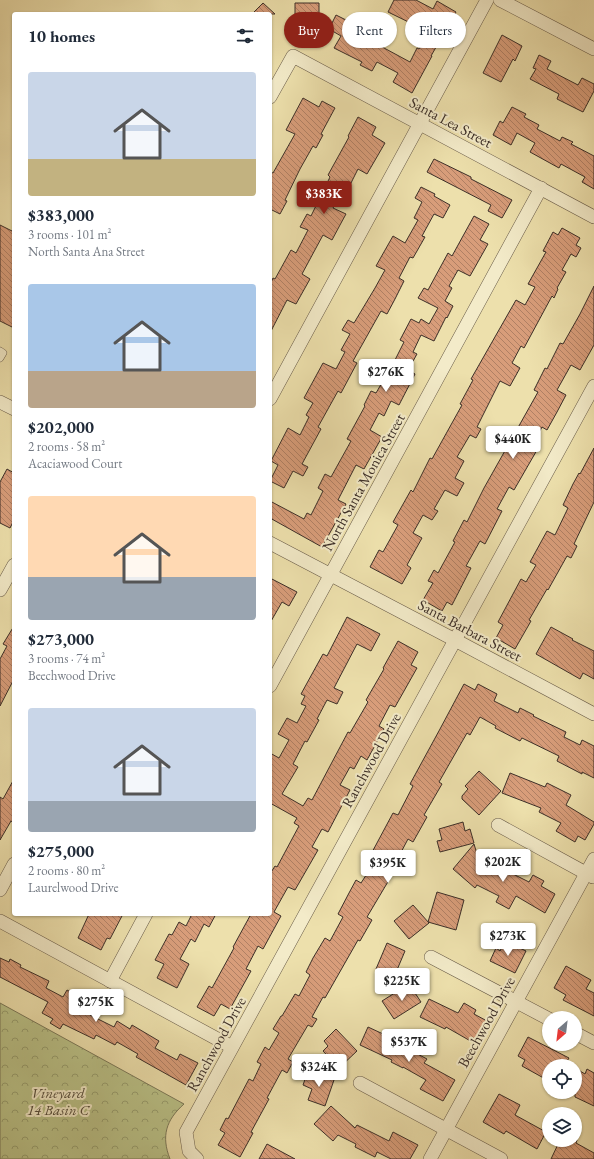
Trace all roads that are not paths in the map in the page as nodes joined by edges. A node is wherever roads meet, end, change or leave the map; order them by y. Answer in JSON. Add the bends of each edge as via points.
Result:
{"nodes":[{"id":1,"x":488,"y":0,"type":"edge"},
{"id":2,"x":500,"y":0,"type":"edge"},
{"id":3,"x":594,"y":49,"type":"edge"},
{"id":4,"x":272,"y":93,"type":"edge"},
{"id":5,"x":420,"y":124,"type":"junction"},
{"id":6,"x":541,"y":188,"type":"junction"},
{"id":7,"x":594,"y":217,"type":"edge"},
{"id":8,"x":0,"y":351,"type":"edge"},
{"id":9,"x":0,"y":358,"type":"edge"},
{"id":10,"x":594,"y":386,"type":"edge"},
{"id":11,"x":272,"y":395,"type":"edge"},
{"id":12,"x":0,"y":402,"type":"edge"},
{"id":13,"x":12,"y":408,"type":"edge"},
{"id":14,"x":272,"y":544,"type":"edge"},
{"id":15,"x":12,"y":569,"type":"edge"},
{"id":16,"x":330,"y":575,"type":"junction"},
{"id":17,"x":0,"y":590,"type":"edge"},
{"id":18,"x":455,"y":640,"type":"junction"},
{"id":19,"x":272,"y":682,"type":"edge"},
{"id":20,"x":594,"y":714,"type":"edge"},
{"id":21,"x":498,"y":825,"type":"dead end"},
{"id":22,"x":594,"y":859,"type":"edge"},
{"id":23,"x":12,"y":868,"type":"edge"},
{"id":24,"x":590,"y":875,"type":"edge"},
{"id":25,"x":0,"y":890,"type":"edge"},
{"id":26,"x":145,"y":916,"type":"edge"},
{"id":27,"x":0,"y":921,"type":"edge"},
{"id":28,"x":431,"y":957,"type":"dead end"},
{"id":29,"x":110,"y":981,"type":"junction"},
{"id":30,"x":516,"y":1002,"type":"junction"},
{"id":31,"x":542,"y":1015,"type":"edge"},
{"id":32,"x":582,"y":1037,"type":"edge"},
{"id":33,"x":594,"y":1043,"type":"edge"},
{"id":34,"x":232,"y":1047,"type":"junction"},
{"id":35,"x":360,"y":1083,"type":"dead end"},
{"id":36,"x":446,"y":1129,"type":"junction"},
{"id":37,"x":193,"y":1155,"type":"edge"},
{"id":38,"x":430,"y":1159,"type":"edge"},
{"id":39,"x":501,"y":1159,"type":"edge"}],
"edges":[{"from":1,"to":5,"type":"street"},
{"from":2,"to":3,"type":"street"},
{"from":4,"to":5,"type":"street","name":"Santa Lea Street","via":[[293,56]]},
{"from":5,"to":6,"type":"street","name":"Santa Lea Street"},
{"from":5,"to":11,"type":"street"},
{"from":6,"to":7,"type":"street","name":"Santa Lea Street"},
{"from":6,"to":16,"type":"street","name":"North Santa Monica Street"},
{"from":8,"to":9,"type":"lane","via":[[3,353]]},
{"from":10,"to":18,"type":"street","name":"Ranchwood Drive"},
{"from":12,"to":13,"type":"street"},
{"from":14,"to":16,"type":"street","name":"Santa Barbara Street"},
{"from":15,"to":17,"type":"street"},
{"from":16,"to":18,"type":"street","name":"Santa Barbara Street"},
{"from":16,"to":19,"type":"street","name":"North Santa Monica Street"},
{"from":18,"to":20,"type":"street","name":"Santa Barbara Street"},
{"from":18,"to":34,"type":"street","name":"Ranchwood Drive"},
{"from":21,"to":24,"type":"street"},
{"from":22,"to":24,"type":"street","name":"Beechwood Drive"},
{"from":23,"to":25,"type":"street"},
{"from":24,"to":30,"type":"street","name":"Beechwood Drive"},
{"from":26,"to":29,"type":"street"},
{"from":27,"to":29,"type":"street"},
{"from":28,"to":30,"type":"street"},
{"from":29,"to":34,"type":"street"},
{"from":30,"to":31,"type":"street"},
{"from":30,"to":36,"type":"street","name":"Beechwood Drive"},
{"from":32,"to":33,"type":"street"},
{"from":34,"to":37,"type":"street","name":"Ranchwood Drive","via":[[186,1132]]},
{"from":35,"to":36,"type":"street"},
{"from":36,"to":38,"type":"street","name":"Beechwood Drive"},
{"from":36,"to":39,"type":"street"}]}
